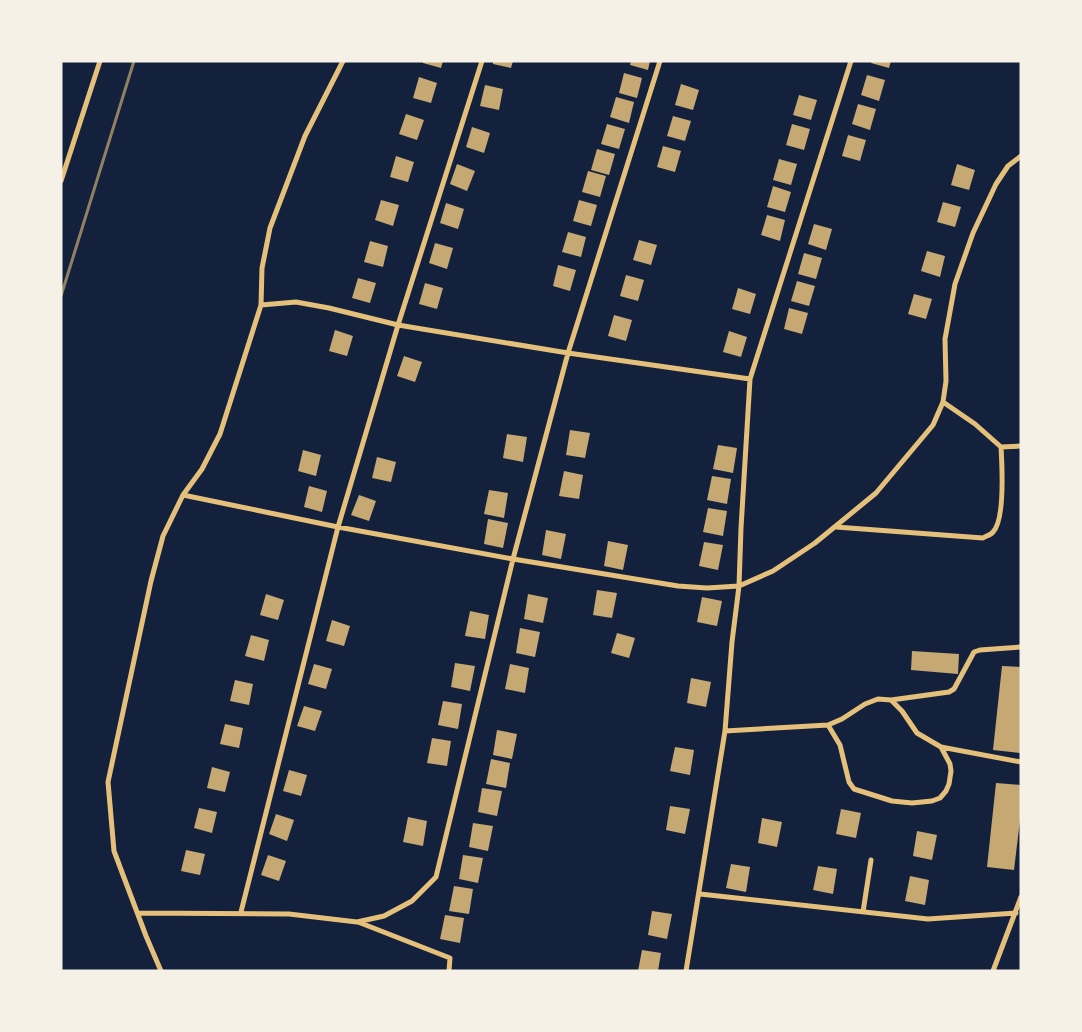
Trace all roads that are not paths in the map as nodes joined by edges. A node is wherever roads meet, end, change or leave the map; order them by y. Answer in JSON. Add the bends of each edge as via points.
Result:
{"nodes":[{"id":1,"x":100,"y":61,"type":"edge"},
{"id":2,"x":343,"y":61,"type":"edge"},
{"id":3,"x":482,"y":61,"type":"edge"},
{"id":4,"x":660,"y":61,"type":"edge"},
{"id":5,"x":851,"y":61,"type":"edge"},
{"id":6,"x":1021,"y":156,"type":"edge"},
{"id":7,"x":61,"y":181,"type":"edge"},
{"id":8,"x":260,"y":305,"type":"junction"},
{"id":9,"x":398,"y":325,"type":"junction"},
{"id":10,"x":568,"y":353,"type":"junction"},
{"id":11,"x":750,"y":379,"type":"junction"},
{"id":12,"x":943,"y":402,"type":"junction"},
{"id":13,"x":1021,"y":446,"type":"edge"},
{"id":14,"x":1001,"y":447,"type":"junction"},
{"id":15,"x":182,"y":495,"type":"junction"},
{"id":16,"x":835,"y":526,"type":"junction"},
{"id":17,"x":338,"y":527,"type":"junction"},
{"id":18,"x":513,"y":559,"type":"junction"},
{"id":19,"x":739,"y":586,"type":"junction"},
{"id":20,"x":1021,"y":647,"type":"edge"},
{"id":21,"x":891,"y":700,"type":"junction"},
{"id":22,"x":828,"y":725,"type":"junction"},
{"id":23,"x":725,"y":731,"type":"junction"},
{"id":24,"x":941,"y":746,"type":"junction"},
{"id":25,"x":1021,"y":762,"type":"edge"},
{"id":26,"x":871,"y":860,"type":"dead end"},
{"id":27,"x":700,"y":894,"type":"junction"},
{"id":28,"x":1021,"y":897,"type":"edge"},
{"id":29,"x":241,"y":912,"type":"junction"},
{"id":30,"x":863,"y":912,"type":"junction"},
{"id":31,"x":138,"y":913,"type":"junction"},
{"id":32,"x":1016,"y":913,"type":"junction"},
{"id":33,"x":357,"y":922,"type":"junction"},
{"id":34,"x":161,"y":971,"type":"edge"},
{"id":35,"x":449,"y":971,"type":"edge"},
{"id":36,"x":686,"y":971,"type":"edge"},
{"id":37,"x":993,"y":971,"type":"edge"}],
"edges":[{"from":1,"to":7,"type":"street"},
{"from":2,"to":8,"type":"street","via":[[305,136],[270,228],[262,268]]},
{"from":3,"to":9,"type":"street"},
{"from":4,"to":10,"type":"street"},
{"from":5,"to":11,"type":"street"},
{"from":6,"to":12,"type":"street","via":[[1008,166],[996,184],[973,233],[955,284],[945,339]]},
{"from":8,"to":9,"type":"street","via":[[296,302]]},
{"from":8,"to":15,"type":"street","via":[[220,434],[202,469]]},
{"from":9,"to":10,"type":"street"},
{"from":9,"to":17,"type":"street"},
{"from":10,"to":11,"type":"street"},
{"from":10,"to":18,"type":"street"},
{"from":11,"to":19,"type":"street"},
{"from":12,"to":14,"type":"street"},
{"from":12,"to":16,"type":"street","via":[[933,426],[876,493]]},
{"from":13,"to":14,"type":"street"},
{"from":14,"to":16,"type":"street","via":[[999,521],[993,532],[983,538]]},
{"from":15,"to":17,"type":"street"},
{"from":15,"to":31,"type":"street","via":[[163,536],[151,581],[108,782],[114,850]]},
{"from":16,"to":19,"type":"street","via":[[773,571]]},
{"from":17,"to":18,"type":"street"},
{"from":17,"to":29,"type":"street"},
{"from":18,"to":19,"type":"street","via":[[678,586]]},
{"from":18,"to":33,"type":"street","via":[[436,877],[412,901],[384,916]]},
{"from":19,"to":23,"type":"street"},
{"from":20,"to":21,"type":"street","via":[[974,652],[954,689],[949,692]]},
{"from":21,"to":22,"type":"street","via":[[878,699],[865,704]]},
{"from":21,"to":24,"type":"street","via":[[917,733]]},
{"from":22,"to":23,"type":"street"},
{"from":22,"to":24,"type":"street","via":[[840,745],[851,786],[892,801],[912,803],[940,798],[946,791],[951,771]]},
{"from":23,"to":27,"type":"street"},
{"from":24,"to":25,"type":"street"},
{"from":26,"to":30,"type":"street"},
{"from":27,"to":30,"type":"street"},
{"from":27,"to":36,"type":"street"},
{"from":28,"to":32,"type":"street"},
{"from":29,"to":31,"type":"street"},
{"from":29,"to":33,"type":"street"},
{"from":30,"to":32,"type":"street","via":[[928,919]]},
{"from":31,"to":34,"type":"street"},
{"from":32,"to":37,"type":"street"},
{"from":33,"to":35,"type":"street","via":[[450,958]]}]}
